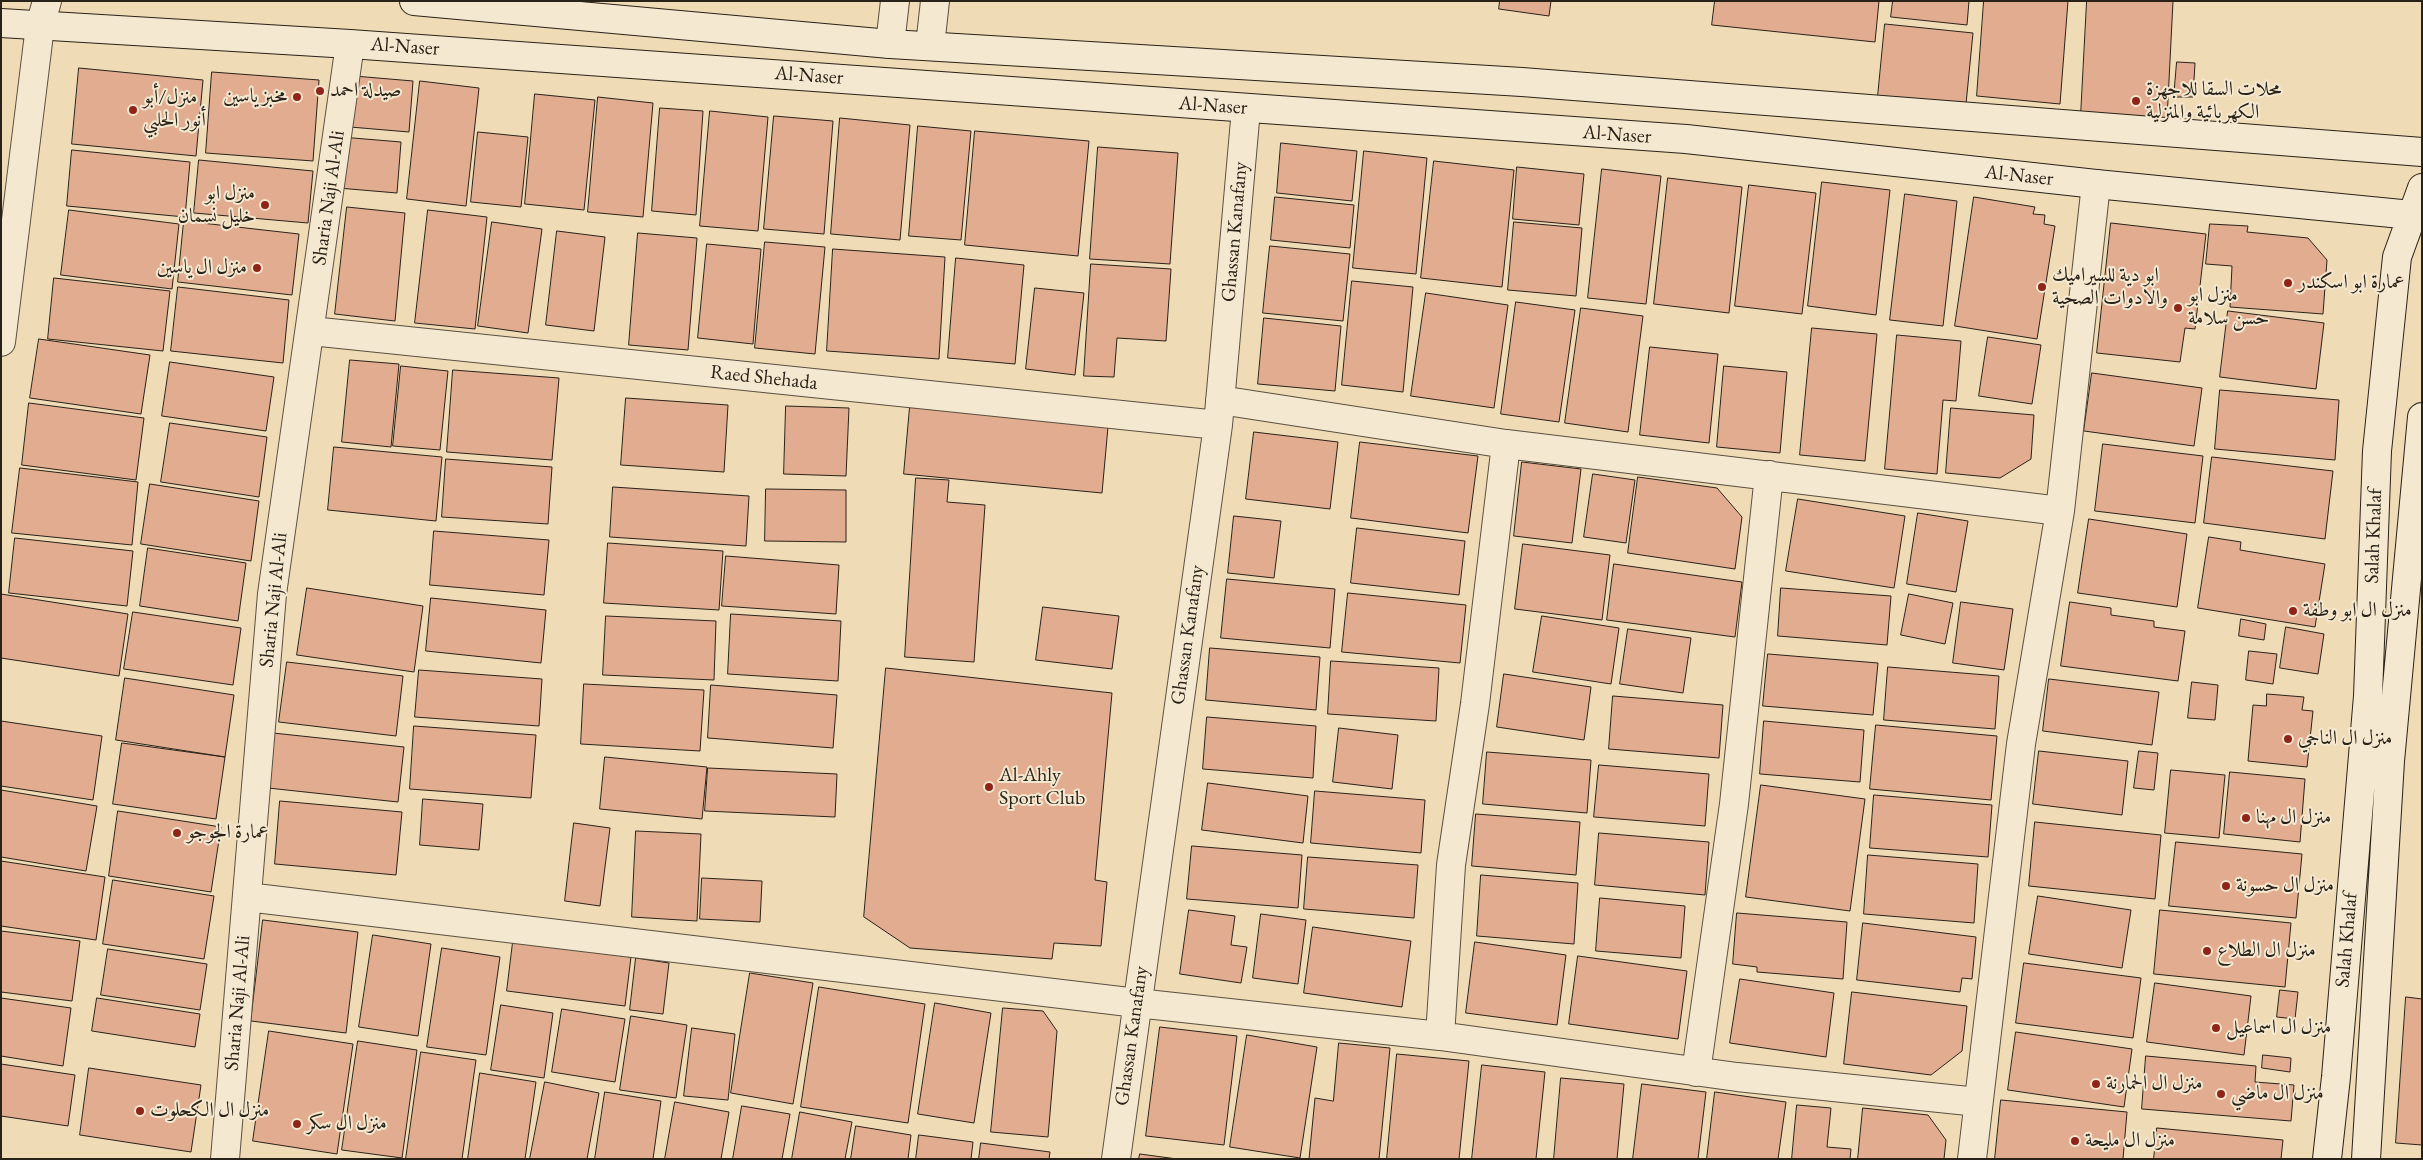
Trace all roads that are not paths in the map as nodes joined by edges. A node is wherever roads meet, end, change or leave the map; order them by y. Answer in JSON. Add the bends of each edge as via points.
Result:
{"nodes":[{"id":1,"x":414,"y":1,"type":"edge"},
{"id":2,"x":895,"y":1,"type":"edge"},
{"id":3,"x":935,"y":1,"type":"edge"},
{"id":4,"x":44,"y":14,"type":"edge"},
{"id":5,"x":1,"y":23,"type":"edge"},
{"id":6,"x":350,"y":44,"type":"junction"},
{"id":7,"x":890,"y":44,"type":"junction"},
{"id":8,"x":930,"y":46,"type":"junction"},
{"id":9,"x":1246,"y":109,"type":"junction"},
{"id":10,"x":2422,"y":152,"type":"edge"},
{"id":11,"x":2096,"y":184,"type":"junction"},
{"id":12,"x":2422,"y":188,"type":"edge"},
{"id":13,"x":2417,"y":216,"type":"edge"},
{"id":14,"x":311,"y":331,"type":"junction"},
{"id":15,"x":1,"y":342,"type":"edge"},
{"id":16,"x":1219,"y":412,"type":"junction"},
{"id":17,"x":2422,"y":417,"type":"edge"},
{"id":18,"x":1506,"y":444,"type":"junction"},
{"id":19,"x":1769,"y":475,"type":"junction"},
{"id":20,"x":2060,"y":511,"type":"junction"},
{"id":21,"x":247,"y":897,"type":"junction"},
{"id":22,"x":1136,"y":1003,"type":"junction"},
{"id":23,"x":1440,"y":1036,"type":"junction"},
{"id":24,"x":1696,"y":1072,"type":"junction"},
{"id":25,"x":1978,"y":1102,"type":"junction"},
{"id":26,"x":225,"y":1159,"type":"edge"},
{"id":27,"x":1116,"y":1159,"type":"edge"},
{"id":28,"x":1972,"y":1159,"type":"edge"},
{"id":29,"x":2327,"y":1159,"type":"edge"},
{"id":30,"x":2366,"y":1159,"type":"edge"}],
"edges":[{"from":1,"to":7,"type":"street","name":"Al-Naser"},
{"from":2,"to":7,"type":"street"},
{"from":3,"to":8,"type":"street"},
{"from":4,"to":5,"type":"street","name":"Al-Naser"},
{"from":4,"to":6,"type":"street","name":"Al-Naser"},
{"from":4,"to":15,"type":"street"},
{"from":6,"to":9,"type":"street","name":"Al-Naser"},
{"from":6,"to":14,"type":"street","name":"Sharia Naji Al-Ali"},
{"from":7,"to":8,"type":"street","name":"Al-Naser"},
{"from":8,"to":10,"type":"street","name":"Al-Naser","via":[[1522,82]]},
{"from":9,"to":11,"type":"street","name":"Al-Naser","via":[[1686,139]]},
{"from":9,"to":16,"type":"street","name":"Ghassan Kanafany"},
{"from":11,"to":13,"type":"street","name":"Al-Naser"},
{"from":11,"to":20,"type":"street"},
{"from":12,"to":13,"type":"street","name":"Salah Khalaf"},
{"from":13,"to":29,"type":"street","name":"Salah Khalaf","via":[[2397,257],[2377,451],[2368,696]]},
{"from":14,"to":16,"type":"street","name":"Raed Shehada"},
{"from":14,"to":21,"type":"street","name":"Sharia Naji Al-Ali","via":[[272,594]]},
{"from":16,"to":18,"type":"street","name":"Raed Shehada"},
{"from":16,"to":22,"type":"street","name":"Ghassan Kanafany"},
{"from":17,"to":30,"type":"street","name":"Salah Khalaf","via":[[2390,761]]},
{"from":18,"to":19,"type":"street","name":"Raed Shehada"},
{"from":18,"to":23,"type":"street","via":[[1475,704],[1451,865]]},
{"from":19,"to":20,"type":"street","name":"Raed Shehada"},
{"from":19,"to":24,"type":"street","via":[[1734,804]]},
{"from":20,"to":25,"type":"street","via":[[2021,744]]},
{"from":21,"to":22,"type":"street"},
{"from":21,"to":26,"type":"street","name":"Sharia Naji Al-Ali"},
{"from":22,"to":23,"type":"street"},
{"from":22,"to":27,"type":"street","name":"Ghassan Kanafany"},
{"from":23,"to":24,"type":"street"},
{"from":24,"to":25,"type":"street"},
{"from":25,"to":28,"type":"street"}]}
